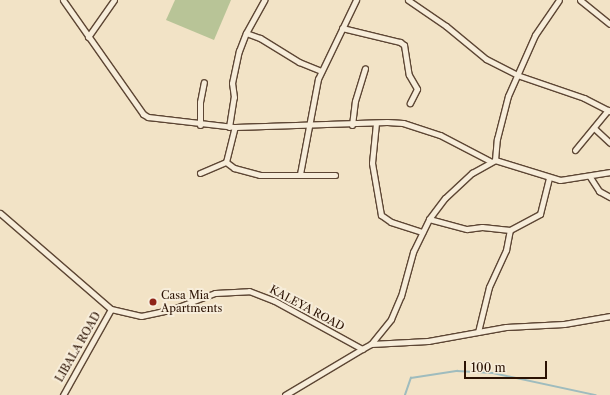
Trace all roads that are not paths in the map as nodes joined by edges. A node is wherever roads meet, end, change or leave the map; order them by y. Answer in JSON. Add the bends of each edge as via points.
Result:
{"nodes":[{"id":1,"x":63,"y":0,"type":"edge"},
{"id":2,"x":114,"y":0,"type":"edge"},
{"id":3,"x":264,"y":0,"type":"edge"},
{"id":4,"x":356,"y":0,"type":"edge"},
{"id":5,"x":408,"y":0,"type":"edge"},
{"id":6,"x":559,"y":0,"type":"edge"},
{"id":7,"x":580,"y":0,"type":"edge"},
{"id":8,"x":610,"y":24,"type":"edge"},
{"id":9,"x":342,"y":28,"type":"junction"},
{"id":10,"x":246,"y":33,"type":"junction"},
{"id":11,"x":88,"y":37,"type":"junction"},
{"id":12,"x":365,"y":69,"type":"dead end"},
{"id":13,"x":322,"y":71,"type":"junction"},
{"id":14,"x":517,"y":75,"type":"junction"},
{"id":15,"x":204,"y":82,"type":"dead end"},
{"id":16,"x":410,"y":103,"type":"dead end"},
{"id":17,"x":609,"y":110,"type":"edge"},
{"id":18,"x":376,"y":123,"type":"junction"},
{"id":19,"x":200,"y":125,"type":"junction"},
{"id":20,"x":352,"y":125,"type":"junction"},
{"id":21,"x":308,"y":126,"type":"junction"},
{"id":22,"x":229,"y":127,"type":"junction"},
{"id":23,"x":235,"y":128,"type":"junction"},
{"id":24,"x":594,"y":128,"type":"junction"},
{"id":25,"x":610,"y":143,"type":"edge"},
{"id":26,"x":575,"y":150,"type":"dead end"},
{"id":27,"x":492,"y":161,"type":"junction"},
{"id":28,"x":226,"y":162,"type":"junction"},
{"id":29,"x":610,"y":172,"type":"edge"},
{"id":30,"x":200,"y":173,"type":"dead end"},
{"id":31,"x":300,"y":174,"type":"junction"},
{"id":32,"x":335,"y":175,"type":"dead end"},
{"id":33,"x":590,"y":176,"type":"junction"},
{"id":34,"x":549,"y":178,"type":"junction"},
{"id":35,"x":610,"y":197,"type":"edge"},
{"id":36,"x":0,"y":213,"type":"edge"},
{"id":37,"x":429,"y":219,"type":"junction"},
{"id":38,"x":510,"y":230,"type":"junction"},
{"id":39,"x":422,"y":232,"type":"junction"},
{"id":40,"x":111,"y":309,"type":"junction"},
{"id":41,"x":610,"y":316,"type":"edge"},
{"id":42,"x":478,"y":332,"type":"junction"},
{"id":43,"x":371,"y":344,"type":"junction"},
{"id":44,"x":362,"y":349,"type":"junction"},
{"id":45,"x":63,"y":395,"type":"edge"},
{"id":46,"x":285,"y":395,"type":"edge"}],
"edges":[{"from":1,"to":11,"type":"street"},
{"from":2,"to":11,"type":"street"},
{"from":3,"to":10,"type":"street"},
{"from":4,"to":9,"type":"street"},
{"from":5,"to":14,"type":"street","via":[[446,26],[486,59]]},
{"from":6,"to":14,"type":"street","via":[[535,35]]},
{"from":7,"to":8,"type":"street"},
{"from":9,"to":13,"type":"street"},
{"from":9,"to":16,"type":"street","via":[[404,45],[409,75],[417,89]]},
{"from":10,"to":13,"type":"street","via":[[260,38],[299,62]]},
{"from":10,"to":22,"type":"street","via":[[232,83],[234,97]]},
{"from":11,"to":19,"type":"street","via":[[143,114]]},
{"from":12,"to":20,"type":"street","via":[[354,101]]},
{"from":13,"to":21,"type":"street"},
{"from":14,"to":17,"type":"street","via":[[584,98]]},
{"from":14,"to":27,"type":"street","via":[[502,119]]},
{"from":15,"to":19,"type":"street","via":[[200,102]]},
{"from":17,"to":24,"type":"street"},
{"from":18,"to":20,"type":"street"},
{"from":18,"to":27,"type":"street","via":[[403,123],[440,135]]},
{"from":18,"to":39,"type":"street","via":[[372,163],[381,215],[385,220]]},
{"from":19,"to":22,"type":"street"},
{"from":20,"to":21,"type":"street"},
{"from":21,"to":23,"type":"street"},
{"from":21,"to":31,"type":"street"},
{"from":22,"to":23,"type":"street"},
{"from":23,"to":28,"type":"street"},
{"from":24,"to":25,"type":"street"},
{"from":24,"to":26,"type":"street"},
{"from":27,"to":34,"type":"street","via":[[505,161]]},
{"from":27,"to":37,"type":"street","via":[[457,186]]},
{"from":28,"to":30,"type":"street"},
{"from":28,"to":31,"type":"street","via":[[234,168],[260,175]]},
{"from":29,"to":33,"type":"street"},
{"from":31,"to":32,"type":"street"},
{"from":33,"to":34,"type":"street","via":[[560,180]]},
{"from":33,"to":35,"type":"street","via":[[599,191]]},
{"from":34,"to":38,"type":"street","via":[[540,214]]},
{"from":36,"to":40,"type":"street","name":"KALEYA ROAD"},
{"from":37,"to":38,"type":"street","via":[[467,229],[482,227]]},
{"from":37,"to":39,"type":"street"},
{"from":38,"to":42,"type":"street","via":[[506,250],[489,287]]},
{"from":39,"to":43,"type":"street","via":[[391,320]]},
{"from":40,"to":44,"type":"street","name":"KALEYA ROAD","via":[[141,316],[170,310],[215,293],[249,291],[273,300]]},
{"from":40,"to":45,"type":"street","name":"LIBALA ROAD"},
{"from":41,"to":42,"type":"street","via":[[572,323],[525,325]]},
{"from":42,"to":43,"type":"street","via":[[428,341]]},
{"from":43,"to":44,"type":"street"},
{"from":44,"to":46,"type":"street"}]}
